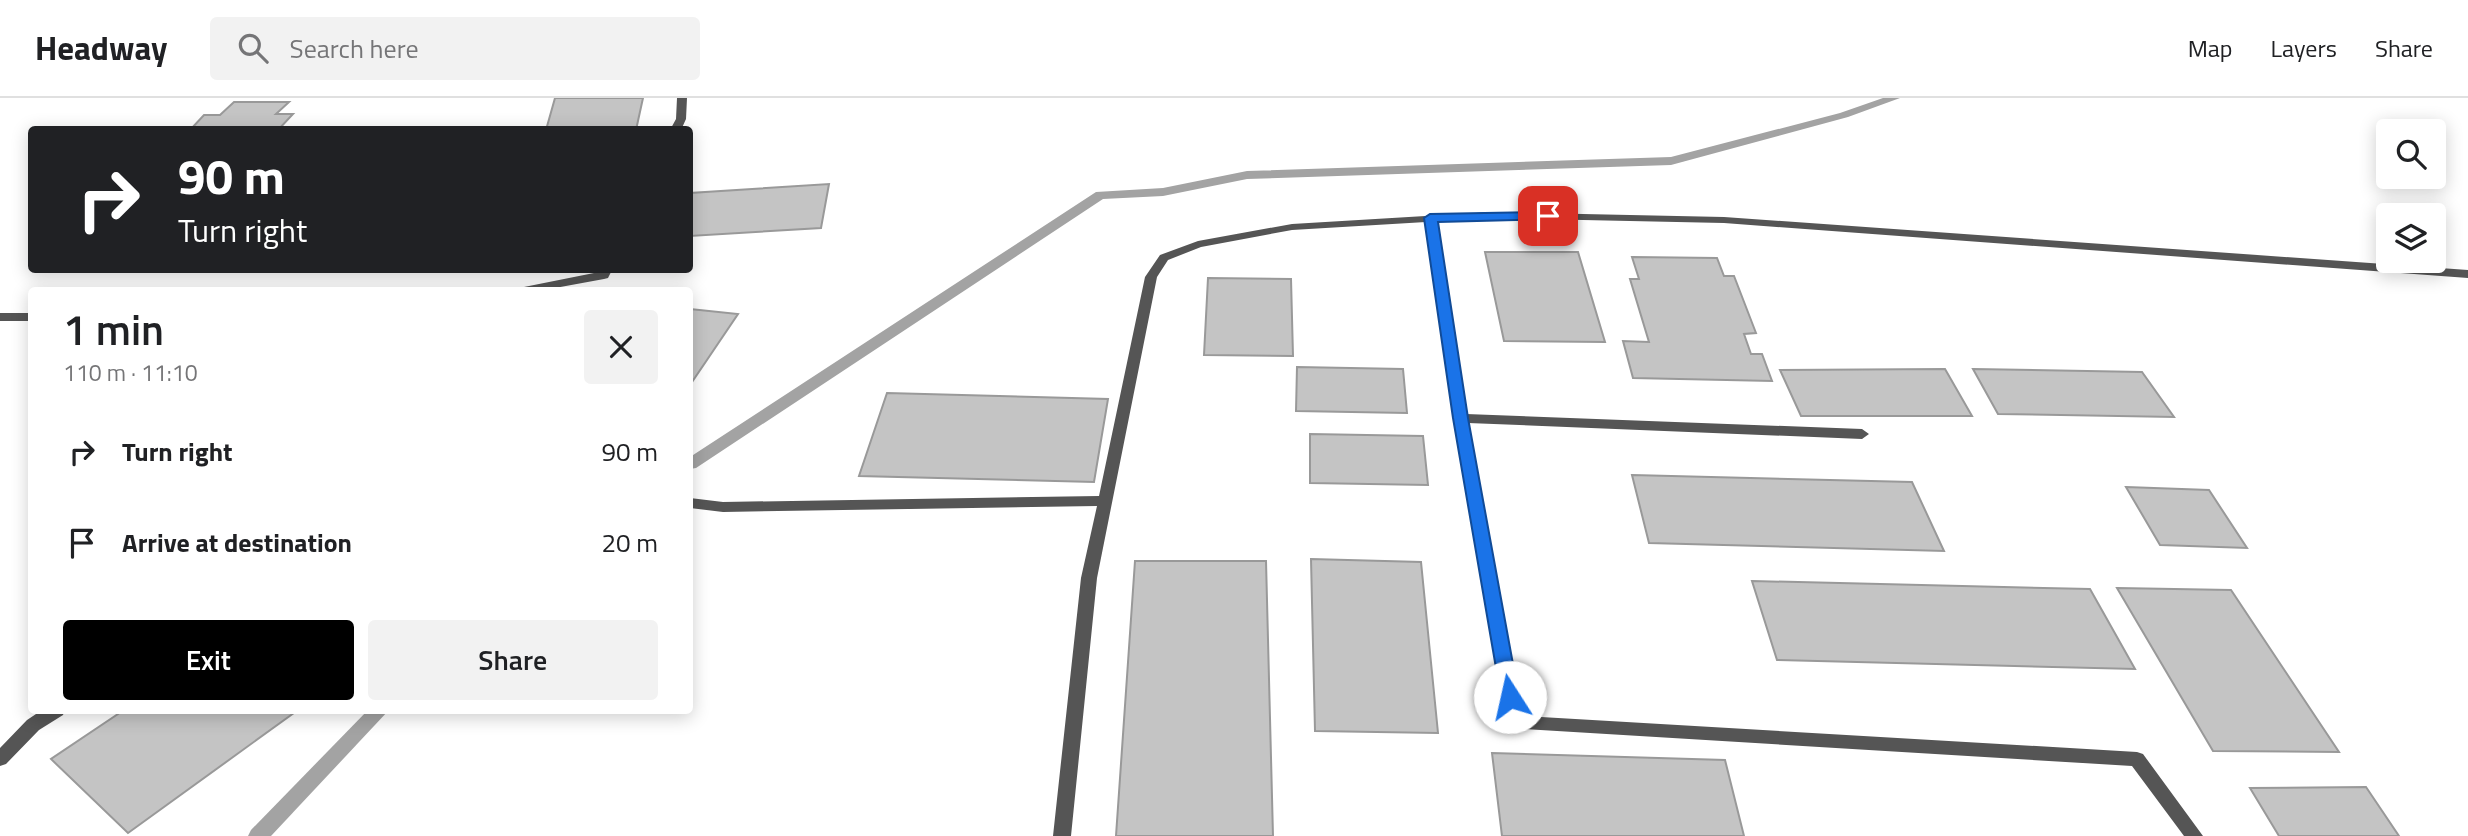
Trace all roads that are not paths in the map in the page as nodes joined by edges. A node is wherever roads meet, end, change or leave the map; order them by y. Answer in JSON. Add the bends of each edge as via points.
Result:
{"nodes":[{"id":1,"x":682,"y":98,"type":"edge"},
{"id":2,"x":677,"y":126,"type":"edge"},
{"id":3,"x":1430,"y":218,"type":"junction"},
{"id":4,"x":601,"y":273,"type":"edge"},
{"id":5,"x":2468,"y":274,"type":"edge"},
{"id":6,"x":541,"y":287,"type":"edge"},
{"id":7,"x":0,"y":317,"type":"edge"},
{"id":8,"x":28,"y":317,"type":"edge"},
{"id":9,"x":1460,"y":418,"type":"junction"},
{"id":10,"x":1862,"y":434,"type":"dead end"},
{"id":11,"x":1103,"y":501,"type":"junction"},
{"id":12,"x":693,"y":503,"type":"edge"},
{"id":13,"x":51,"y":714,"type":"edge"},
{"id":14,"x":0,"y":760,"type":"edge"},
{"id":15,"x":1062,"y":836,"type":"edge"},
{"id":16,"x":2194,"y":836,"type":"edge"}],
"edges":[{"from":1,"to":2,"type":"street"},
{"from":3,"to":5,"type":"street","via":[[1724,220]]},
{"from":3,"to":9,"type":"street"},
{"from":3,"to":11,"type":"street","via":[[1292,227],[1198,244],[1164,258],[1151,277]]},
{"from":4,"to":6,"type":"street"},
{"from":7,"to":8,"type":"street"},
{"from":9,"to":10,"type":"street"},
{"from":9,"to":16,"type":"street","via":[[1515,723],[2137,759]]},
{"from":11,"to":12,"type":"street","via":[[723,507]]},
{"from":11,"to":15,"type":"street","via":[[1090,578]]},
{"from":13,"to":14,"type":"street"}]}
